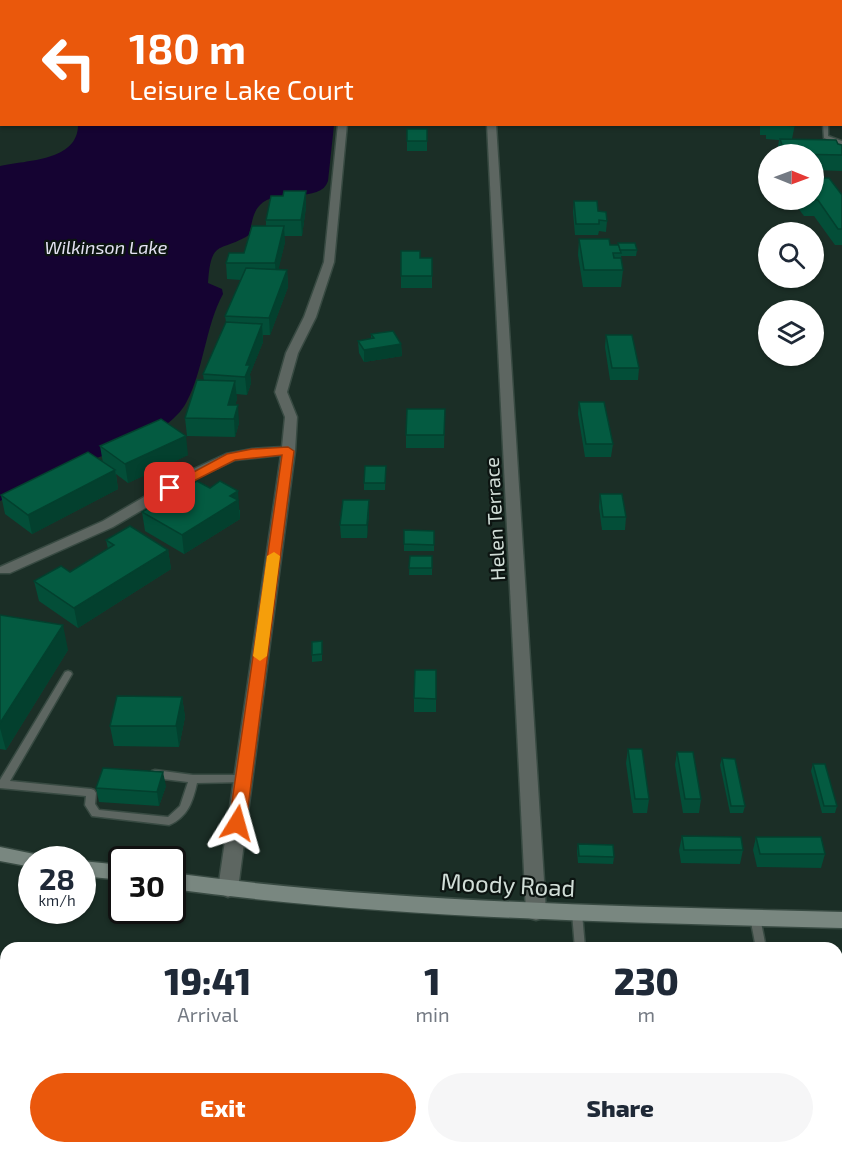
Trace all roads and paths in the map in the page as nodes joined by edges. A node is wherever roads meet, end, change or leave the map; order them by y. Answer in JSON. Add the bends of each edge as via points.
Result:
{"nodes":[{"id":1,"x":435,"y":0,"type":"edge"},
{"id":2,"x":612,"y":0,"type":"edge"},
{"id":3,"x":343,"y":126,"type":"edge"},
{"id":4,"x":491,"y":126,"type":"edge"},
{"id":5,"x":825,"y":126,"type":"edge"},
{"id":6,"x":842,"y":143,"type":"edge"},
{"id":7,"x":288,"y":451,"type":"junction"},
{"id":8,"x":5,"y":570,"type":"dead end"},
{"id":9,"x":68,"y":674,"type":"dead end"},
{"id":10,"x":144,"y":773,"type":"edge"},
{"id":11,"x":193,"y":779,"type":"junction"},
{"id":12,"x":243,"y":779,"type":"junction"},
{"id":13,"x":2,"y":784,"type":"edge"},
{"id":14,"x":132,"y":804,"type":"dead end"},
{"id":15,"x":128,"y":817,"type":"junction"},
{"id":16,"x":0,"y":854,"type":"edge"},
{"id":17,"x":18,"y":857,"type":"edge"},
{"id":18,"x":186,"y":883,"type":"edge"},
{"id":19,"x":228,"y":889,"type":"junction"},
{"id":20,"x":536,"y":912,"type":"junction"},
{"id":21,"x":577,"y":913,"type":"junction"},
{"id":22,"x":755,"y":917,"type":"junction"},
{"id":23,"x":842,"y":920,"type":"edge"},
{"id":24,"x":579,"y":942,"type":"edge"},
{"id":25,"x":761,"y":942,"type":"edge"}],
"edges":[{"from":1,"to":2,"type":"street"},
{"from":3,"to":7,"type":"street","via":[[329,262],[310,317],[292,353],[281,392],[291,417]]},
{"from":4,"to":20,"type":"street","name":"Helen Terrace"},
{"from":5,"to":6,"type":"lane","via":[[826,137]]},
{"from":7,"to":8,"type":"street","via":[[231,457],[108,524]]},
{"from":7,"to":12,"type":"street"},
{"from":9,"to":13,"type":"lane"},
{"from":10,"to":11,"type":"lane"},
{"from":11,"to":12,"type":"lane"},
{"from":11,"to":15,"type":"lane","via":[[187,807],[179,817],[169,821]]},
{"from":12,"to":19,"type":"street"},
{"from":13,"to":15,"type":"lane","via":[[94,789],[90,805],[96,813]]},
{"from":14,"to":15,"type":"lane"},
{"from":16,"to":17,"type":"main road"},
{"from":18,"to":19,"type":"main road","name":"Moody Road"},
{"from":19,"to":20,"type":"main road","name":"Moody Road"},
{"from":20,"to":21,"type":"main road","name":"Moody Road"},
{"from":21,"to":22,"type":"main road","name":"Moody Road"},
{"from":21,"to":24,"type":"lane"},
{"from":22,"to":23,"type":"main road","name":"Moody Road"},
{"from":22,"to":25,"type":"lane"}]}
